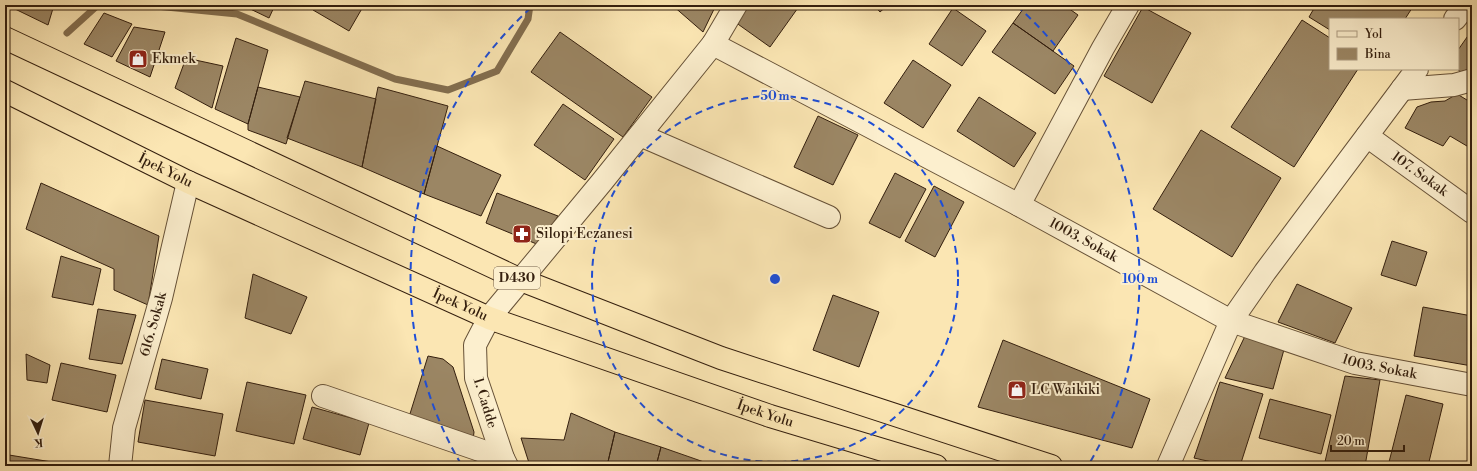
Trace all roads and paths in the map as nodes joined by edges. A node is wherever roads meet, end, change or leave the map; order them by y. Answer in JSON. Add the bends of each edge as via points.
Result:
{"nodes":[{"id":1,"x":736,"y":5,"type":"edge"},
{"id":2,"x":1128,"y":5,"type":"edge"},
{"id":3,"x":1466,"y":5,"type":"edge"},
{"id":4,"x":1456,"y":18,"type":"edge"},
{"id":5,"x":5,"y":38,"type":"edge"},
{"id":6,"x":713,"y":44,"type":"junction"},
{"id":7,"x":1416,"y":70,"type":"edge"},
{"id":8,"x":1472,"y":80,"type":"edge"},
{"id":9,"x":1402,"y":89,"type":"junction"},
{"id":10,"x":5,"y":91,"type":"edge"},
{"id":11,"x":640,"y":135,"type":"junction"},
{"id":12,"x":1367,"y":136,"type":"junction"},
{"id":13,"x":188,"y":182,"type":"junction"},
{"id":14,"x":1019,"y":205,"type":"junction"},
{"id":15,"x":1472,"y":212,"type":"edge"},
{"id":16,"x":829,"y":217,"type":"dead end"},
{"id":17,"x":521,"y":280,"type":"junction"},
{"id":18,"x":489,"y":318,"type":"junction"},
{"id":19,"x":1231,"y":320,"type":"junction"},
{"id":20,"x":1472,"y":385,"type":"edge"},
{"id":21,"x":323,"y":396,"type":"dead end"},
{"id":22,"x":505,"y":462,"type":"edge"},
{"id":23,"x":120,"y":466,"type":"edge"},
{"id":24,"x":936,"y":466,"type":"edge"},
{"id":25,"x":1050,"y":466,"type":"edge"},
{"id":26,"x":1168,"y":466,"type":"edge"}],
"edges":[{"from":1,"to":6,"type":"street","name":"1. Cadde"},
{"from":2,"to":14,"type":"street"},
{"from":3,"to":4,"type":"street"},
{"from":5,"to":17,"type":"highway","number":"D430"},
{"from":6,"to":11,"type":"street","name":"1. Cadde"},
{"from":6,"to":14,"type":"street","name":"1003. Sokak"},
{"from":7,"to":9,"type":"street"},
{"from":8,"to":9,"type":"street","via":[[1454,85]]},
{"from":9,"to":12,"type":"street"},
{"from":10,"to":13,"type":"highway","name":"İpek Yolu"},
{"from":11,"to":16,"type":"street"},
{"from":11,"to":17,"type":"street","name":"1. Cadde"},
{"from":12,"to":15,"type":"street","name":"107. Sokak"},
{"from":12,"to":19,"type":"street"},
{"from":13,"to":18,"type":"highway","name":"İpek Yolu"},
{"from":13,"to":23,"type":"street","name":"616. Sokak","via":[[161,298],[124,428]]},
{"from":14,"to":19,"type":"street","name":"1003. Sokak"},
{"from":17,"to":18,"type":"street","name":"1. Cadde"},
{"from":17,"to":25,"type":"highway","number":"D430","via":[[721,358]]},
{"from":18,"to":22,"type":"street","name":"1. Cadde","via":[[475,344],[476,378]]},
{"from":18,"to":24,"type":"highway","name":"İpek Yolu","via":[[770,416]]},
{"from":19,"to":20,"type":"street","name":"1003. Sokak","via":[[1355,363]]},
{"from":19,"to":26,"type":"street"},
{"from":21,"to":22,"type":"street"}]}
